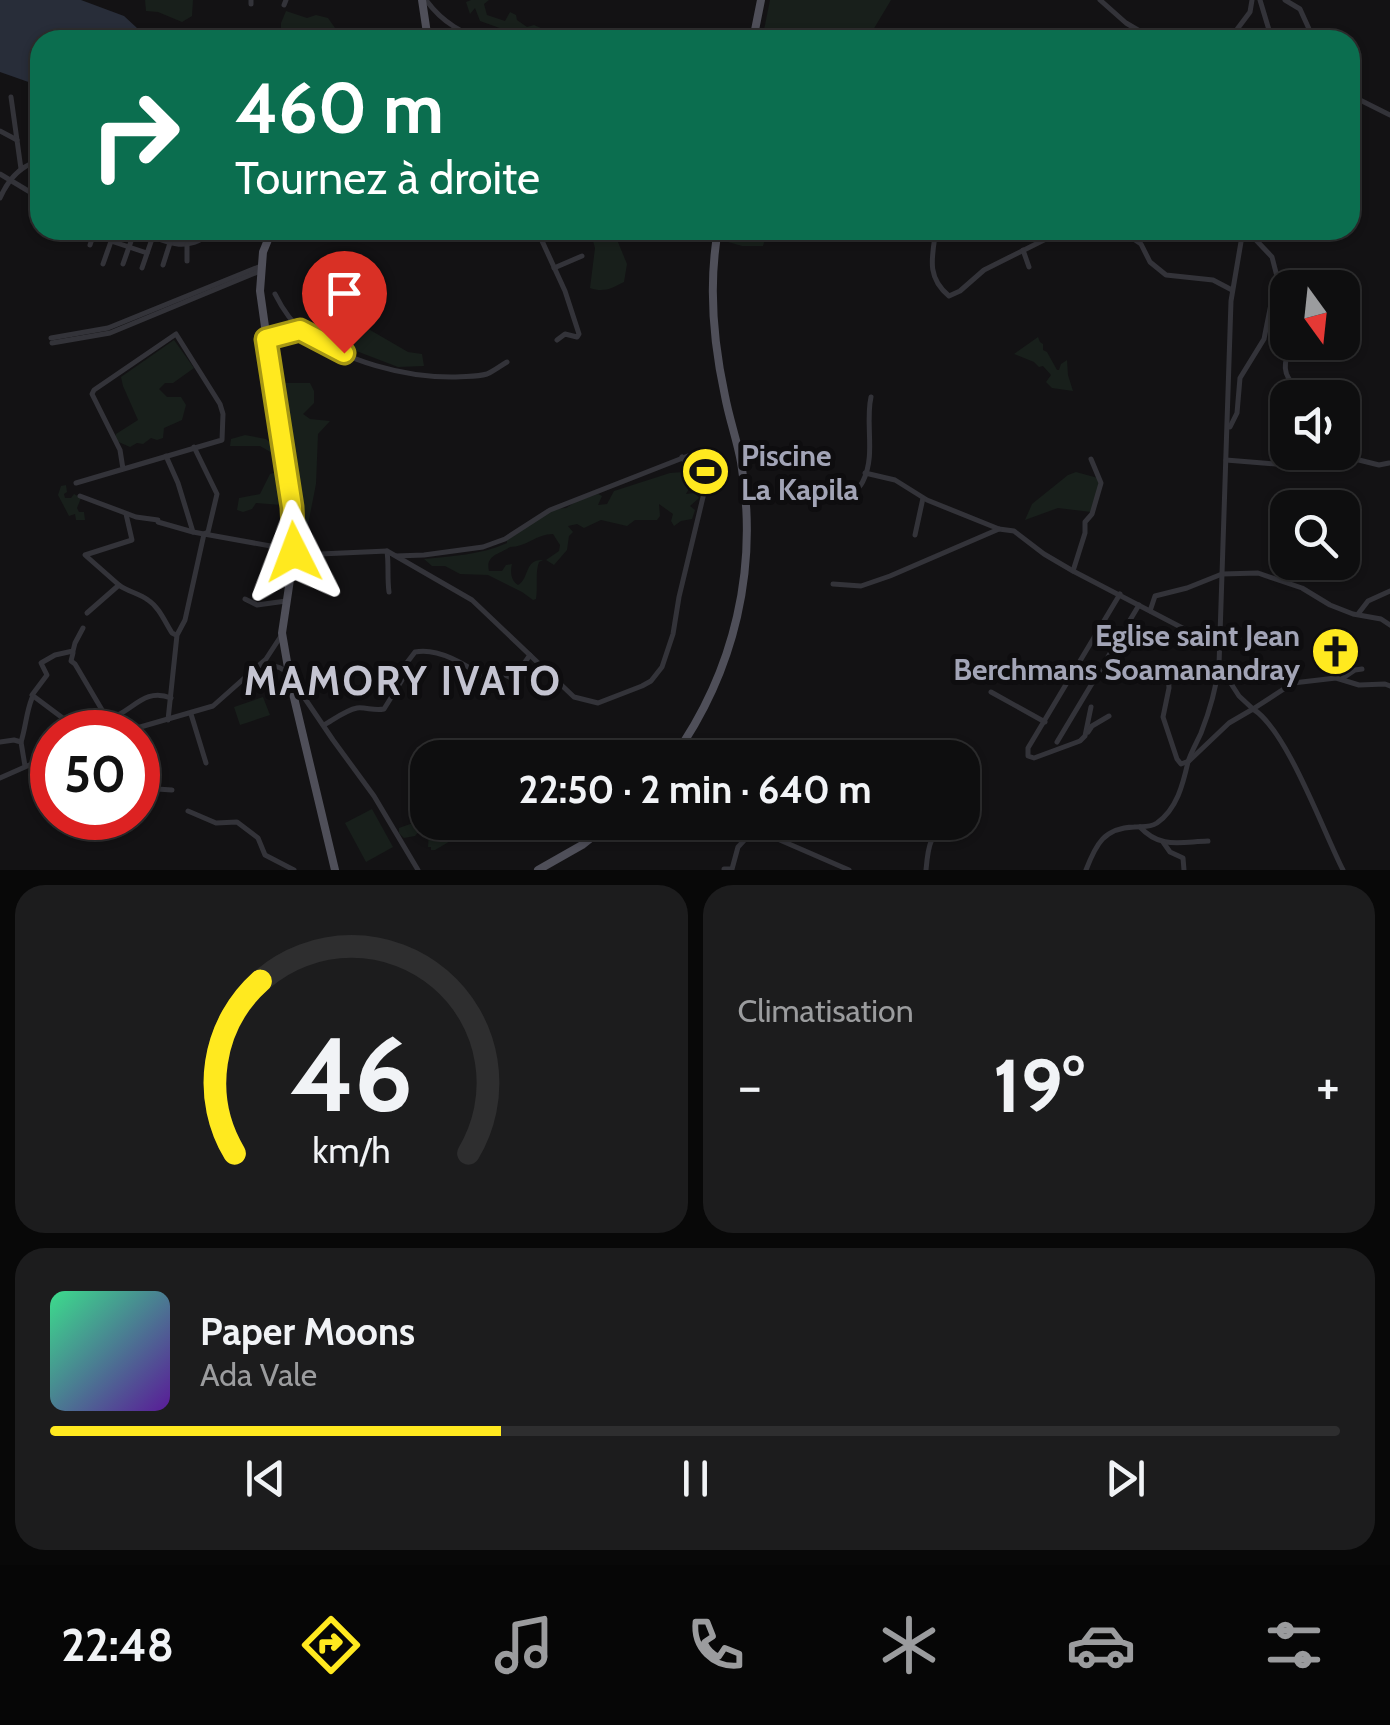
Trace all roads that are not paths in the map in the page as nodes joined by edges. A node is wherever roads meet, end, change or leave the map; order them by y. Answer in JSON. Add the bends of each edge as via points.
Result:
{"nodes":[{"id":1,"x":424,"y":0,"type":"edge"},
{"id":2,"x":761,"y":0,"type":"edge"},
{"id":3,"x":1100,"y":0,"type":"edge"},
{"id":4,"x":1252,"y":0,"type":"edge"},
{"id":5,"x":1260,"y":0,"type":"edge"},
{"id":6,"x":1285,"y":0,"type":"edge"},
{"id":7,"x":427,"y":30,"type":"edge"},
{"id":8,"x":462,"y":30,"type":"edge"},
{"id":9,"x":755,"y":30,"type":"edge"},
{"id":10,"x":1138,"y":30,"type":"edge"},
{"id":11,"x":1236,"y":30,"type":"edge"},
{"id":12,"x":1269,"y":30,"type":"edge"},
{"id":13,"x":1309,"y":30,"type":"edge"},
{"id":14,"x":11,"y":97,"type":"dead end"},
{"id":15,"x":1360,"y":100,"type":"edge"},
{"id":16,"x":1390,"y":114,"type":"edge"},
{"id":17,"x":0,"y":131,"type":"edge"},
{"id":18,"x":17,"y":140,"type":"junction"},
{"id":19,"x":30,"y":165,"type":"edge"},
{"id":20,"x":21,"y":168,"type":"junction"},
{"id":21,"x":0,"y":174,"type":"edge"},
{"id":22,"x":10,"y":180,"type":"junction"},
{"id":23,"x":30,"y":192,"type":"edge"},
{"id":24,"x":0,"y":197,"type":"edge"},
{"id":25,"x":91,"y":240,"type":"edge"},
{"id":26,"x":133,"y":240,"type":"edge"},
{"id":27,"x":152,"y":240,"type":"edge"},
{"id":28,"x":163,"y":240,"type":"edge"},
{"id":29,"x":203,"y":240,"type":"edge"},
{"id":30,"x":268,"y":240,"type":"edge"},
{"id":31,"x":542,"y":240,"type":"edge"},
{"id":32,"x":717,"y":240,"type":"edge"},
{"id":33,"x":935,"y":240,"type":"edge"},
{"id":34,"x":1044,"y":240,"type":"edge"},
{"id":35,"x":1136,"y":240,"type":"edge"},
{"id":36,"x":1244,"y":240,"type":"edge"},
{"id":37,"x":1255,"y":240,"type":"edge"},
{"id":38,"x":111,"y":242,"type":"joint"},
{"id":39,"x":170,"y":243,"type":"junction"},
{"id":40,"x":90,"y":244,"type":"dead end"},
{"id":41,"x":187,"y":245,"type":"junction"},
{"id":42,"x":129,"y":247,"type":"junction"},
{"id":43,"x":1023,"y":250,"type":"junction"},
{"id":44,"x":147,"y":253,"type":"junction"},
{"id":45,"x":582,"y":256,"type":"dead end"},
{"id":46,"x":188,"y":261,"type":"dead end"},
{"id":47,"x":103,"y":264,"type":"dead end"},
{"id":48,"x":123,"y":264,"type":"dead end"},
{"id":49,"x":163,"y":265,"type":"dead end"},
{"id":50,"x":1029,"y":267,"type":"dead end"},
{"id":51,"x":142,"y":268,"type":"dead end"},
{"id":52,"x":260,"y":268,"type":"junction"},
{"id":53,"x":554,"y":268,"type":"junction"},
{"id":54,"x":1274,"y":270,"type":"edge"},
{"id":55,"x":1232,"y":290,"type":"junction"},
{"id":56,"x":275,"y":294,"type":"dead end"},
{"id":57,"x":1270,"y":304,"type":"edge"},
{"id":58,"x":300,"y":330,"type":"junction"},
{"id":59,"x":266,"y":339,"type":"junction"},
{"id":60,"x":556,"y":340,"type":"dead end"},
{"id":61,"x":52,"y":341,"type":"dead end"},
{"id":62,"x":507,"y":362,"type":"dead end"},
{"id":63,"x":872,"y":397,"type":"dead end"},
{"id":64,"x":1227,"y":433,"type":"junction"},
{"id":65,"x":194,"y":448,"type":"junction"},
{"id":66,"x":698,"y":452,"type":"dead end"},
{"id":67,"x":166,"y":456,"type":"junction"},
{"id":68,"x":682,"y":457,"type":"junction"},
{"id":69,"x":1091,"y":459,"type":"dead end"},
{"id":70,"x":1226,"y":460,"type":"junction"},
{"id":71,"x":1389,"y":463,"type":"edge"},
{"id":72,"x":123,"y":469,"type":"junction"},
{"id":73,"x":865,"y":474,"type":"junction"},
{"id":74,"x":76,"y":483,"type":"dead end"},
{"id":75,"x":853,"y":494,"type":"dead end"},
{"id":76,"x":80,"y":496,"type":"dead end"},
{"id":77,"x":923,"y":498,"type":"junction"},
{"id":78,"x":126,"y":514,"type":"junction"},
{"id":79,"x":998,"y":528,"type":"junction"},
{"id":80,"x":194,"y":532,"type":"junction"},
{"id":81,"x":204,"y":534,"type":"junction"},
{"id":82,"x":915,"y":534,"type":"dead end"},
{"id":83,"x":294,"y":551,"type":"junction"},
{"id":84,"x":387,"y":551,"type":"junction"},
{"id":85,"x":396,"y":556,"type":"junction"},
{"id":86,"x":1074,"y":570,"type":"junction"},
{"id":87,"x":1222,"y":574,"type":"junction"},
{"id":88,"x":833,"y":584,"type":"dead end"},
{"id":89,"x":118,"y":585,"type":"junction"},
{"id":90,"x":1390,"y":591,"type":"edge"},
{"id":91,"x":390,"y":592,"type":"dead end"},
{"id":92,"x":1120,"y":594,"type":"junction"},
{"id":93,"x":245,"y":600,"type":"dead end"},
{"id":94,"x":286,"y":600,"type":"junction"},
{"id":95,"x":1138,"y":605,"type":"junction"},
{"id":96,"x":1150,"y":612,"type":"junction"},
{"id":97,"x":87,"y":613,"type":"dead end"},
{"id":98,"x":1358,"y":614,"type":"junction"},
{"id":99,"x":1390,"y":625,"type":"edge"},
{"id":100,"x":84,"y":628,"type":"dead end"},
{"id":101,"x":282,"y":633,"type":"junction"},
{"id":102,"x":177,"y":635,"type":"junction"},
{"id":103,"x":1220,"y":644,"type":"junction"},
{"id":104,"x":74,"y":651,"type":"junction"},
{"id":105,"x":530,"y":654,"type":"junction"},
{"id":106,"x":1219,"y":665,"type":"junction"},
{"id":107,"x":259,"y":666,"type":"junction"},
{"id":108,"x":1362,"y":669,"type":"dead end"},
{"id":109,"x":1168,"y":670,"type":"dead end"},
{"id":110,"x":290,"y":675,"type":"junction"},
{"id":111,"x":1390,"y":675,"type":"edge"},
{"id":112,"x":1341,"y":679,"type":"junction"},
{"id":113,"x":1379,"y":685,"type":"junction"},
{"id":114,"x":1390,"y":686,"type":"edge"},
{"id":115,"x":991,"y":692,"type":"dead end"},
{"id":116,"x":33,"y":696,"type":"junction"},
{"id":117,"x":171,"y":698,"type":"junction"},
{"id":118,"x":1092,"y":708,"type":"dead end"},
{"id":119,"x":1253,"y":709,"type":"junction"},
{"id":120,"x":52,"y":710,"type":"edge"},
{"id":121,"x":102,"y":710,"type":"edge"},
{"id":122,"x":127,"y":710,"type":"edge"},
{"id":123,"x":190,"y":714,"type":"junction"},
{"id":124,"x":1109,"y":716,"type":"dead end"},
{"id":125,"x":168,"y":720,"type":"junction"},
{"id":126,"x":160,"y":722,"type":"edge"},
{"id":127,"x":1045,"y":722,"type":"junction"},
{"id":128,"x":324,"y":725,"type":"junction"},
{"id":129,"x":1085,"y":736,"type":"junction"},
{"id":130,"x":686,"y":740,"type":"edge"},
{"id":131,"x":0,"y":742,"type":"edge"},
{"id":132,"x":22,"y":742,"type":"junction"},
{"id":133,"x":1057,"y":742,"type":"dead end"},
{"id":134,"x":1189,"y":761,"type":"junction"},
{"id":135,"x":206,"y":763,"type":"dead end"},
{"id":136,"x":30,"y":764,"type":"edge"},
{"id":137,"x":25,"y":766,"type":"junction"},
{"id":138,"x":0,"y":778,"type":"edge"},
{"id":139,"x":160,"y":789,"type":"edge"},
{"id":140,"x":172,"y":790,"type":"dead end"},
{"id":141,"x":188,"y":812,"type":"dead end"},
{"id":142,"x":1140,"y":827,"type":"junction"},
{"id":143,"x":588,"y":840,"type":"edge"},
{"id":144,"x":932,"y":840,"type":"edge"},
{"id":145,"x":1208,"y":841,"type":"dead end"},
{"id":146,"x":1163,"y":842,"type":"junction"},
{"id":147,"x":724,"y":868,"type":"edge"},
{"id":148,"x":843,"y":868,"type":"edge"},
{"id":149,"x":294,"y":870,"type":"edge"},
{"id":150,"x":335,"y":870,"type":"edge"},
{"id":151,"x":418,"y":870,"type":"edge"},
{"id":152,"x":538,"y":870,"type":"edge"},
{"id":153,"x":926,"y":870,"type":"edge"},
{"id":154,"x":1086,"y":870,"type":"edge"},
{"id":155,"x":1184,"y":870,"type":"edge"},
{"id":156,"x":1344,"y":870,"type":"edge"}],
"edges":[{"from":1,"to":7,"type":"main road"},
{"from":1,"to":8,"type":"street"},
{"from":2,"to":9,"type":"main road"},
{"from":3,"to":10,"type":"street"},
{"from":4,"to":11,"type":"street"},
{"from":5,"to":12,"type":"street"},
{"from":6,"to":13,"type":"street","via":[[1300,9]]},
{"from":14,"to":18,"type":"street"},
{"from":15,"to":16,"type":"street"},
{"from":17,"to":18,"type":"street"},
{"from":18,"to":20,"type":"street"},
{"from":19,"to":20,"type":"street"},
{"from":20,"to":22,"type":"street"},
{"from":21,"to":22,"type":"street"},
{"from":22,"to":23,"type":"street"},
{"from":22,"to":24,"type":"street"},
{"from":25,"to":40,"type":"street"},
{"from":26,"to":42,"type":"street"},
{"from":27,"to":44,"type":"street"},
{"from":28,"to":39,"type":"street"},
{"from":29,"to":41,"type":"street"},
{"from":30,"to":52,"type":"main road"},
{"from":31,"to":53,"type":"street"},
{"from":32,"to":130,"type":"main road","via":[[714,344],[741,460],[747,561],[722,670]]},
{"from":33,"to":43,"type":"street","via":[[933,274],[946,295]]},
{"from":34,"to":43,"type":"street"},
{"from":35,"to":55,"type":"street","via":[[1166,276],[1213,280]]},
{"from":36,"to":55,"type":"street"},
{"from":37,"to":54,"type":"street"},
{"from":38,"to":42,"type":"street"},
{"from":38,"to":47,"type":"street"},
{"from":39,"to":41,"type":"street"},
{"from":39,"to":49,"type":"street"},
{"from":41,"to":46,"type":"street"},
{"from":42,"to":44,"type":"street"},
{"from":42,"to":48,"type":"street"},
{"from":43,"to":50,"type":"street"},
{"from":44,"to":51,"type":"street"},
{"from":45,"to":53,"type":"street"},
{"from":52,"to":59,"type":"main road"},
{"from":52,"to":61,"type":"street","via":[[108,328]]},
{"from":53,"to":60,"type":"street","via":[[579,334]]},
{"from":55,"to":64,"type":"street"},
{"from":56,"to":58,"type":"street"},
{"from":57,"to":64,"type":"street","via":[[1264,338],[1240,378],[1237,413]]},
{"from":58,"to":59,"type":"street"},
{"from":58,"to":62,"type":"street","via":[[355,358],[428,376],[482,376]]},
{"from":59,"to":83,"type":"main road"},
{"from":63,"to":73,"type":"street"},
{"from":64,"to":70,"type":"street"},
{"from":65,"to":67,"type":"street"},
{"from":65,"to":72,"type":"street","via":[[222,440],[223,414],[176,334],[92,394]]},
{"from":65,"to":81,"type":"street","via":[[216,494]]},
{"from":66,"to":68,"type":"street"},
{"from":67,"to":72,"type":"street"},
{"from":67,"to":80,"type":"street"},
{"from":68,"to":85,"type":"street","via":[[550,510],[483,547]]},
{"from":68,"to":105,"type":"street","via":[[704,493],[658,673],[594,703],[574,696]]},
{"from":69,"to":86,"type":"street","via":[[1100,483]]},
{"from":70,"to":71,"type":"street"},
{"from":70,"to":87,"type":"street"},
{"from":72,"to":74,"type":"street"},
{"from":73,"to":75,"type":"street"},
{"from":73,"to":77,"type":"street","via":[[896,480]]},
{"from":76,"to":78,"type":"street"},
{"from":77,"to":79,"type":"street"},
{"from":77,"to":82,"type":"street"},
{"from":78,"to":80,"type":"street"},
{"from":78,"to":89,"type":"street","via":[[132,540],[85,555]]},
{"from":79,"to":86,"type":"street","via":[[1014,531]]},
{"from":79,"to":88,"type":"street","via":[[861,586]]},
{"from":80,"to":81,"type":"street"},
{"from":81,"to":83,"type":"street"},
{"from":81,"to":102,"type":"street"},
{"from":83,"to":84,"type":"street"},
{"from":83,"to":94,"type":"main road"},
{"from":84,"to":85,"type":"street"},
{"from":84,"to":91,"type":"street"},
{"from":85,"to":105,"type":"street","via":[[472,600]]},
{"from":86,"to":92,"type":"street"},
{"from":87,"to":96,"type":"street","via":[[1155,596]]},
{"from":87,"to":98,"type":"street","via":[[1258,572]]},
{"from":87,"to":103,"type":"street"},
{"from":89,"to":97,"type":"street"},
{"from":89,"to":102,"type":"street","via":[[150,600]]},
{"from":90,"to":98,"type":"street"},
{"from":92,"to":95,"type":"street"},
{"from":92,"to":127,"type":"street"},
{"from":93,"to":94,"type":"street"},
{"from":94,"to":101,"type":"main road"},
{"from":95,"to":96,"type":"street"},
{"from":95,"to":133,"type":"street"},
{"from":96,"to":103,"type":"street"},
{"from":98,"to":99,"type":"street"},
{"from":100,"to":104,"type":"street"},
{"from":101,"to":107,"type":"street"},
{"from":101,"to":110,"type":"main road"},
{"from":102,"to":117,"type":"street"},
{"from":103,"to":106,"type":"street"},
{"from":104,"to":116,"type":"street","via":[[41,662],[48,675]]},
{"from":104,"to":121,"type":"street","via":[[71,661]]},
{"from":105,"to":128,"type":"street","via":[[513,679],[494,668],[486,679],[429,650],[413,654],[384,710],[352,710]]},
{"from":106,"to":119,"type":"street"},
{"from":106,"to":134,"type":"street"},
{"from":107,"to":110,"type":"street"},
{"from":107,"to":123,"type":"street","via":[[213,706]]},
{"from":108,"to":112,"type":"street"},
{"from":109,"to":134,"type":"street","via":[[1163,717],[1176,759]]},
{"from":110,"to":128,"type":"street"},
{"from":110,"to":150,"type":"main road"},
{"from":111,"to":113,"type":"street"},
{"from":112,"to":113,"type":"street"},
{"from":112,"to":119,"type":"street","via":[[1293,684]]},
{"from":113,"to":114,"type":"street"},
{"from":115,"to":127,"type":"street"},
{"from":116,"to":120,"type":"street"},
{"from":116,"to":132,"type":"street"},
{"from":117,"to":122,"type":"street","via":[[154,695]]},
{"from":117,"to":125,"type":"street"},
{"from":118,"to":129,"type":"street"},
{"from":119,"to":134,"type":"street"},
{"from":119,"to":156,"type":"street","via":[[1276,732]]},
{"from":123,"to":125,"type":"street"},
{"from":123,"to":135,"type":"street"},
{"from":124,"to":129,"type":"street"},
{"from":125,"to":126,"type":"street"},
{"from":127,"to":129,"type":"street","via":[[1028,748],[1031,758]]},
{"from":128,"to":151,"type":"street"},
{"from":131,"to":132,"type":"street"},
{"from":132,"to":137,"type":"street"},
{"from":134,"to":142,"type":"street","via":[[1169,810]]},
{"from":136,"to":137,"type":"street"},
{"from":137,"to":138,"type":"street"},
{"from":139,"to":140,"type":"street"},
{"from":141,"to":149,"type":"street","via":[[216,823],[237,822],[258,838],[265,855]]},
{"from":142,"to":146,"type":"street"},
{"from":142,"to":154,"type":"street","via":[[1105,835]]},
{"from":143,"to":152,"type":"main road"},
{"from":144,"to":153,"type":"street"},
{"from":145,"to":146,"type":"street"},
{"from":146,"to":155,"type":"street","via":[[1183,858]]},
{"from":147,"to":148,"type":"street","via":[[732,869],[750,834],[766,834]]}]}
